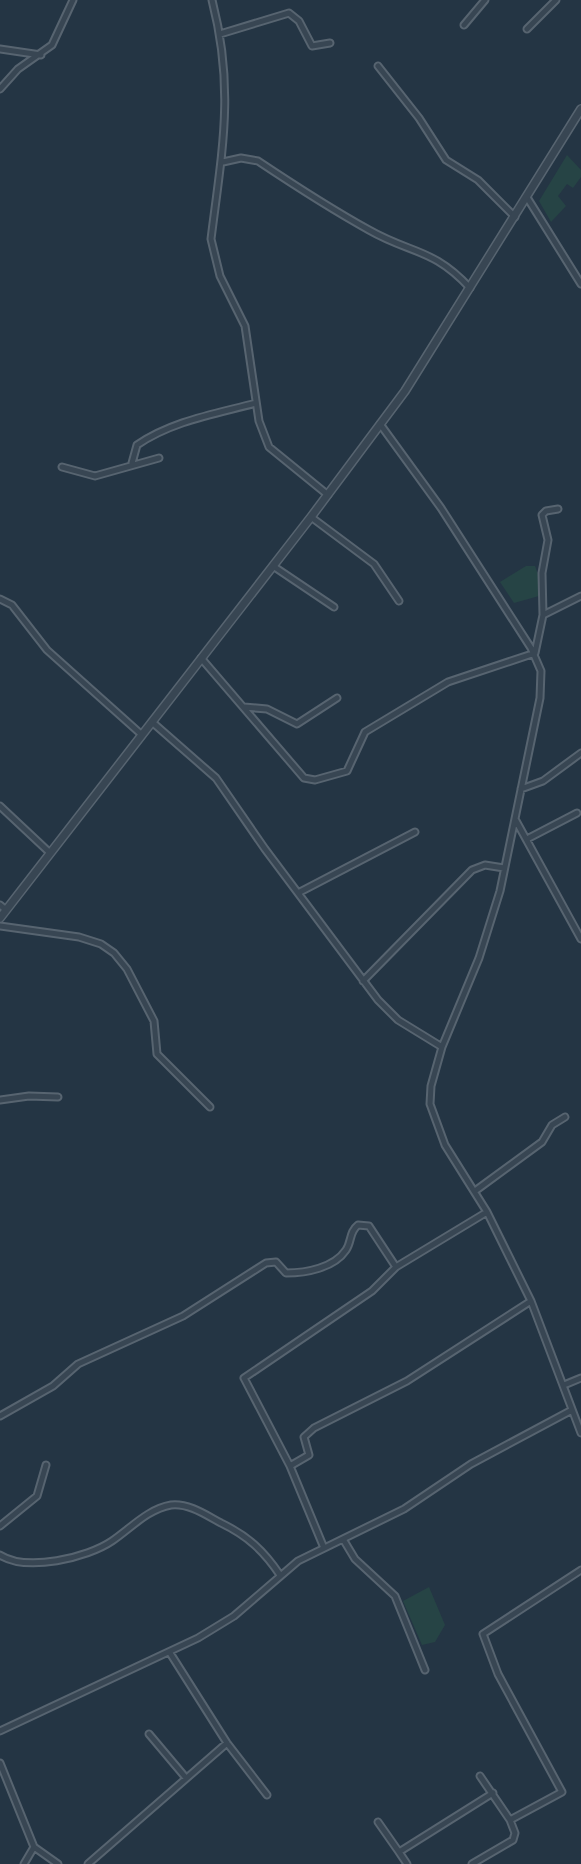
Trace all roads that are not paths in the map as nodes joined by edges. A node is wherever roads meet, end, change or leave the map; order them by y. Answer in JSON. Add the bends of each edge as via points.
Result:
{"nodes":[{"id":1,"x":73,"y":0,"type":"edge"},
{"id":2,"x":212,"y":0,"type":"edge"},
{"id":3,"x":485,"y":0,"type":"edge"},
{"id":4,"x":556,"y":0,"type":"edge"},
{"id":5,"x":464,"y":25,"type":"dead end"},
{"id":6,"x":527,"y":29,"type":"dead end"},
{"id":7,"x":220,"y":34,"type":"junction"},
{"id":8,"x":330,"y":43,"type":"dead end"},
{"id":9,"x":0,"y":50,"type":"edge"},
{"id":10,"x":41,"y":55,"type":"junction"},
{"id":11,"x":378,"y":66,"type":"dead end"},
{"id":12,"x":0,"y":89,"type":"edge"},
{"id":13,"x":581,"y":109,"type":"edge"},
{"id":14,"x":223,"y":162,"type":"junction"},
{"id":15,"x":528,"y":198,"type":"junction"},
{"id":16,"x":515,"y":217,"type":"junction"},
{"id":17,"x":581,"y":284,"type":"edge"},
{"id":18,"x":470,"y":288,"type":"junction"},
{"id":19,"x":256,"y":403,"type":"junction"},
{"id":20,"x":380,"y":425,"type":"junction"},
{"id":21,"x":159,"y":458,"type":"dead end"},
{"id":22,"x":132,"y":463,"type":"junction"},
{"id":23,"x":62,"y":467,"type":"dead end"},
{"id":24,"x":328,"y":495,"type":"junction"},
{"id":25,"x":558,"y":509,"type":"dead end"},
{"id":26,"x":311,"y":517,"type":"junction"},
{"id":27,"x":273,"y":566,"type":"junction"},
{"id":28,"x":581,"y":596,"type":"edge"},
{"id":29,"x":0,"y":599,"type":"edge"},
{"id":30,"x":399,"y":601,"type":"dead end"},
{"id":31,"x":334,"y":607,"type":"dead end"},
{"id":32,"x":543,"y":615,"type":"junction"},
{"id":33,"x":535,"y":653,"type":"junction"},
{"id":34,"x":201,"y":658,"type":"junction"},
{"id":35,"x":337,"y":698,"type":"dead end"},
{"id":36,"x":244,"y":707,"type":"junction"},
{"id":37,"x":152,"y":722,"type":"junction"},
{"id":38,"x":142,"y":735,"type":"junction"},
{"id":39,"x":581,"y":753,"type":"edge"},
{"id":40,"x":521,"y":789,"type":"junction"},
{"id":41,"x":0,"y":806,"type":"edge"},
{"id":42,"x":577,"y":813,"type":"dead end"},
{"id":43,"x":515,"y":819,"type":"junction"},
{"id":44,"x":415,"y":832,"type":"dead end"},
{"id":45,"x":527,"y":839,"type":"junction"},
{"id":46,"x":49,"y":852,"type":"junction"},
{"id":47,"x":504,"y":868,"type":"junction"},
{"id":48,"x":299,"y":893,"type":"junction"},
{"id":49,"x":3,"y":907,"type":"edge"},
{"id":50,"x":0,"y":918,"type":"edge"},
{"id":51,"x":0,"y":926,"type":"edge"},
{"id":52,"x":581,"y":938,"type":"edge"},
{"id":53,"x":363,"y":981,"type":"junction"},
{"id":54,"x":442,"y":1047,"type":"junction"},
{"id":55,"x":58,"y":1097,"type":"dead end"},
{"id":56,"x":0,"y":1100,"type":"edge"},
{"id":57,"x":210,"y":1107,"type":"dead end"},
{"id":58,"x":565,"y":1117,"type":"dead end"},
{"id":59,"x":475,"y":1191,"type":"junction"},
{"id":60,"x":487,"y":1212,"type":"junction"},
{"id":61,"x":396,"y":1267,"type":"junction"},
{"id":62,"x":531,"y":1301,"type":"junction"},
{"id":63,"x":581,"y":1378,"type":"edge"},
{"id":64,"x":564,"y":1385,"type":"junction"},
{"id":65,"x":572,"y":1410,"type":"junction"},
{"id":66,"x":0,"y":1416,"type":"edge"},
{"id":67,"x":581,"y":1433,"type":"edge"},
{"id":68,"x":46,"y":1465,"type":"dead end"},
{"id":69,"x":290,"y":1466,"type":"junction"},
{"id":70,"x":0,"y":1526,"type":"edge"},
{"id":71,"x":343,"y":1539,"type":"junction"},
{"id":72,"x":324,"y":1548,"type":"junction"},
{"id":73,"x":0,"y":1555,"type":"edge"},
{"id":74,"x":581,"y":1570,"type":"edge"},
{"id":75,"x":281,"y":1575,"type":"junction"},
{"id":76,"x":170,"y":1653,"type":"junction"},
{"id":77,"x":425,"y":1670,"type":"dead end"},
{"id":78,"x":0,"y":1731,"type":"edge"},
{"id":79,"x":149,"y":1734,"type":"dead end"},
{"id":80,"x":227,"y":1743,"type":"junction"},
{"id":81,"x":0,"y":1763,"type":"edge"},
{"id":82,"x":481,"y":1776,"type":"dead end"},
{"id":83,"x":186,"y":1778,"type":"junction"},
{"id":84,"x":493,"y":1793,"type":"junction"},
{"id":85,"x":267,"y":1795,"type":"dead end"},
{"id":86,"x":510,"y":1820,"type":"junction"},
{"id":87,"x":377,"y":1822,"type":"dead end"},
{"id":88,"x":34,"y":1847,"type":"junction"},
{"id":89,"x":398,"y":1852,"type":"junction"},
{"id":90,"x":24,"y":1864,"type":"edge"},
{"id":91,"x":58,"y":1864,"type":"edge"},
{"id":92,"x":89,"y":1864,"type":"edge"},
{"id":93,"x":407,"y":1864,"type":"edge"},
{"id":94,"x":472,"y":1864,"type":"edge"}],
"edges":[{"from":1,"to":10,"type":"street","via":[[52,45]]},
{"from":2,"to":7,"type":"street"},
{"from":3,"to":5,"type":"street"},
{"from":4,"to":6,"type":"street"},
{"from":7,"to":8,"type":"street","via":[[289,13],[299,21],[312,46]]},
{"from":7,"to":14,"type":"street","via":[[227,107]]},
{"from":9,"to":10,"type":"street"},
{"from":10,"to":12,"type":"street","via":[[18,69]]},
{"from":11,"to":16,"type":"street","via":[[446,160],[478,180]]},
{"from":13,"to":15,"type":"street"},
{"from":14,"to":18,"type":"street","via":[[258,161],[371,232],[429,254]]},
{"from":14,"to":19,"type":"street","via":[[212,250],[245,326]]},
{"from":15,"to":16,"type":"street"},
{"from":15,"to":17,"type":"street"},
{"from":16,"to":18,"type":"street"},
{"from":18,"to":20,"type":"street"},
{"from":19,"to":22,"type":"street","via":[[202,415],[158,433],[137,445]]},
{"from":19,"to":24,"type":"street","via":[[269,447]]},
{"from":20,"to":24,"type":"street"},
{"from":20,"to":33,"type":"street"},
{"from":21,"to":22,"type":"street"},
{"from":22,"to":23,"type":"street","via":[[95,476]]},
{"from":24,"to":26,"type":"street"},
{"from":25,"to":32,"type":"street","via":[[542,515],[548,540],[542,573]]},
{"from":26,"to":27,"type":"street"},
{"from":26,"to":30,"type":"street","via":[[373,564]]},
{"from":27,"to":31,"type":"street"},
{"from":27,"to":34,"type":"street"},
{"from":28,"to":32,"type":"street"},
{"from":29,"to":38,"type":"street","via":[[12,605],[47,650]]},
{"from":32,"to":33,"type":"street"},
{"from":33,"to":36,"type":"street","via":[[441,686],[365,732],[347,771],[315,779],[304,778]]},
{"from":33,"to":40,"type":"street","via":[[541,691]]},
{"from":34,"to":36,"type":"street"},
{"from":34,"to":37,"type":"street"},
{"from":35,"to":36,"type":"street","via":[[298,724],[267,709]]},
{"from":37,"to":38,"type":"street"},
{"from":37,"to":48,"type":"street","via":[[216,778]]},
{"from":38,"to":46,"type":"street"},
{"from":39,"to":40,"type":"street"},
{"from":40,"to":43,"type":"street"},
{"from":41,"to":46,"type":"street"},
{"from":42,"to":45,"type":"street"},
{"from":43,"to":45,"type":"street"},
{"from":43,"to":47,"type":"street"},
{"from":44,"to":48,"type":"street"},
{"from":45,"to":52,"type":"street"},
{"from":46,"to":49,"type":"street"},
{"from":47,"to":53,"type":"street","via":[[485,864],[472,870]]},
{"from":47,"to":54,"type":"street","via":[[487,935]]},
{"from":48,"to":53,"type":"street"},
{"from":49,"to":50,"type":"street"},
{"from":51,"to":57,"type":"street","via":[[79,937],[114,953],[153,1021],[158,1054]]},
{"from":53,"to":54,"type":"street","via":[[398,1020]]},
{"from":54,"to":59,"type":"street","via":[[431,1086],[432,1112],[445,1145]]},
{"from":55,"to":56,"type":"street"},
{"from":58,"to":59,"type":"street","via":[[552,1125],[542,1142]]},
{"from":59,"to":60,"type":"street"},
{"from":60,"to":61,"type":"street"},
{"from":60,"to":62,"type":"street"},
{"from":61,"to":66,"type":"street","via":[[369,1226],[358,1225],[345,1251],[316,1270],[286,1273],[276,1262],[266,1263],[183,1316],[79,1364],[53,1386]]},
{"from":61,"to":69,"type":"street","via":[[372,1292],[244,1378]]},
{"from":62,"to":64,"type":"street"},
{"from":62,"to":69,"type":"street","via":[[407,1381],[314,1428],[304,1437],[308,1457]]},
{"from":63,"to":64,"type":"street"},
{"from":64,"to":65,"type":"street"},
{"from":65,"to":67,"type":"street"},
{"from":65,"to":71,"type":"street","via":[[471,1464],[404,1509]]},
{"from":68,"to":70,"type":"street","via":[[37,1496]]},
{"from":69,"to":72,"type":"street"},
{"from":71,"to":72,"type":"street"},
{"from":71,"to":77,"type":"street","via":[[355,1559],[395,1596]]},
{"from":72,"to":75,"type":"street"},
{"from":73,"to":75,"type":"street","via":[[32,1564],[79,1554],[110,1543],[149,1514],[177,1505],[247,1537]]},
{"from":74,"to":86,"type":"street","via":[[484,1634],[498,1674],[562,1791]]},
{"from":75,"to":76,"type":"street","via":[[234,1616]]},
{"from":76,"to":78,"type":"street"},
{"from":76,"to":80,"type":"street"},
{"from":79,"to":83,"type":"street"},
{"from":80,"to":83,"type":"street"},
{"from":80,"to":85,"type":"street"},
{"from":81,"to":88,"type":"street"},
{"from":82,"to":84,"type":"street"},
{"from":83,"to":92,"type":"street"},
{"from":84,"to":86,"type":"street"},
{"from":84,"to":89,"type":"street"},
{"from":86,"to":94,"type":"street","via":[[513,1840]]},
{"from":87,"to":89,"type":"street"},
{"from":88,"to":90,"type":"street"},
{"from":88,"to":91,"type":"street"},
{"from":89,"to":93,"type":"street"}]}
